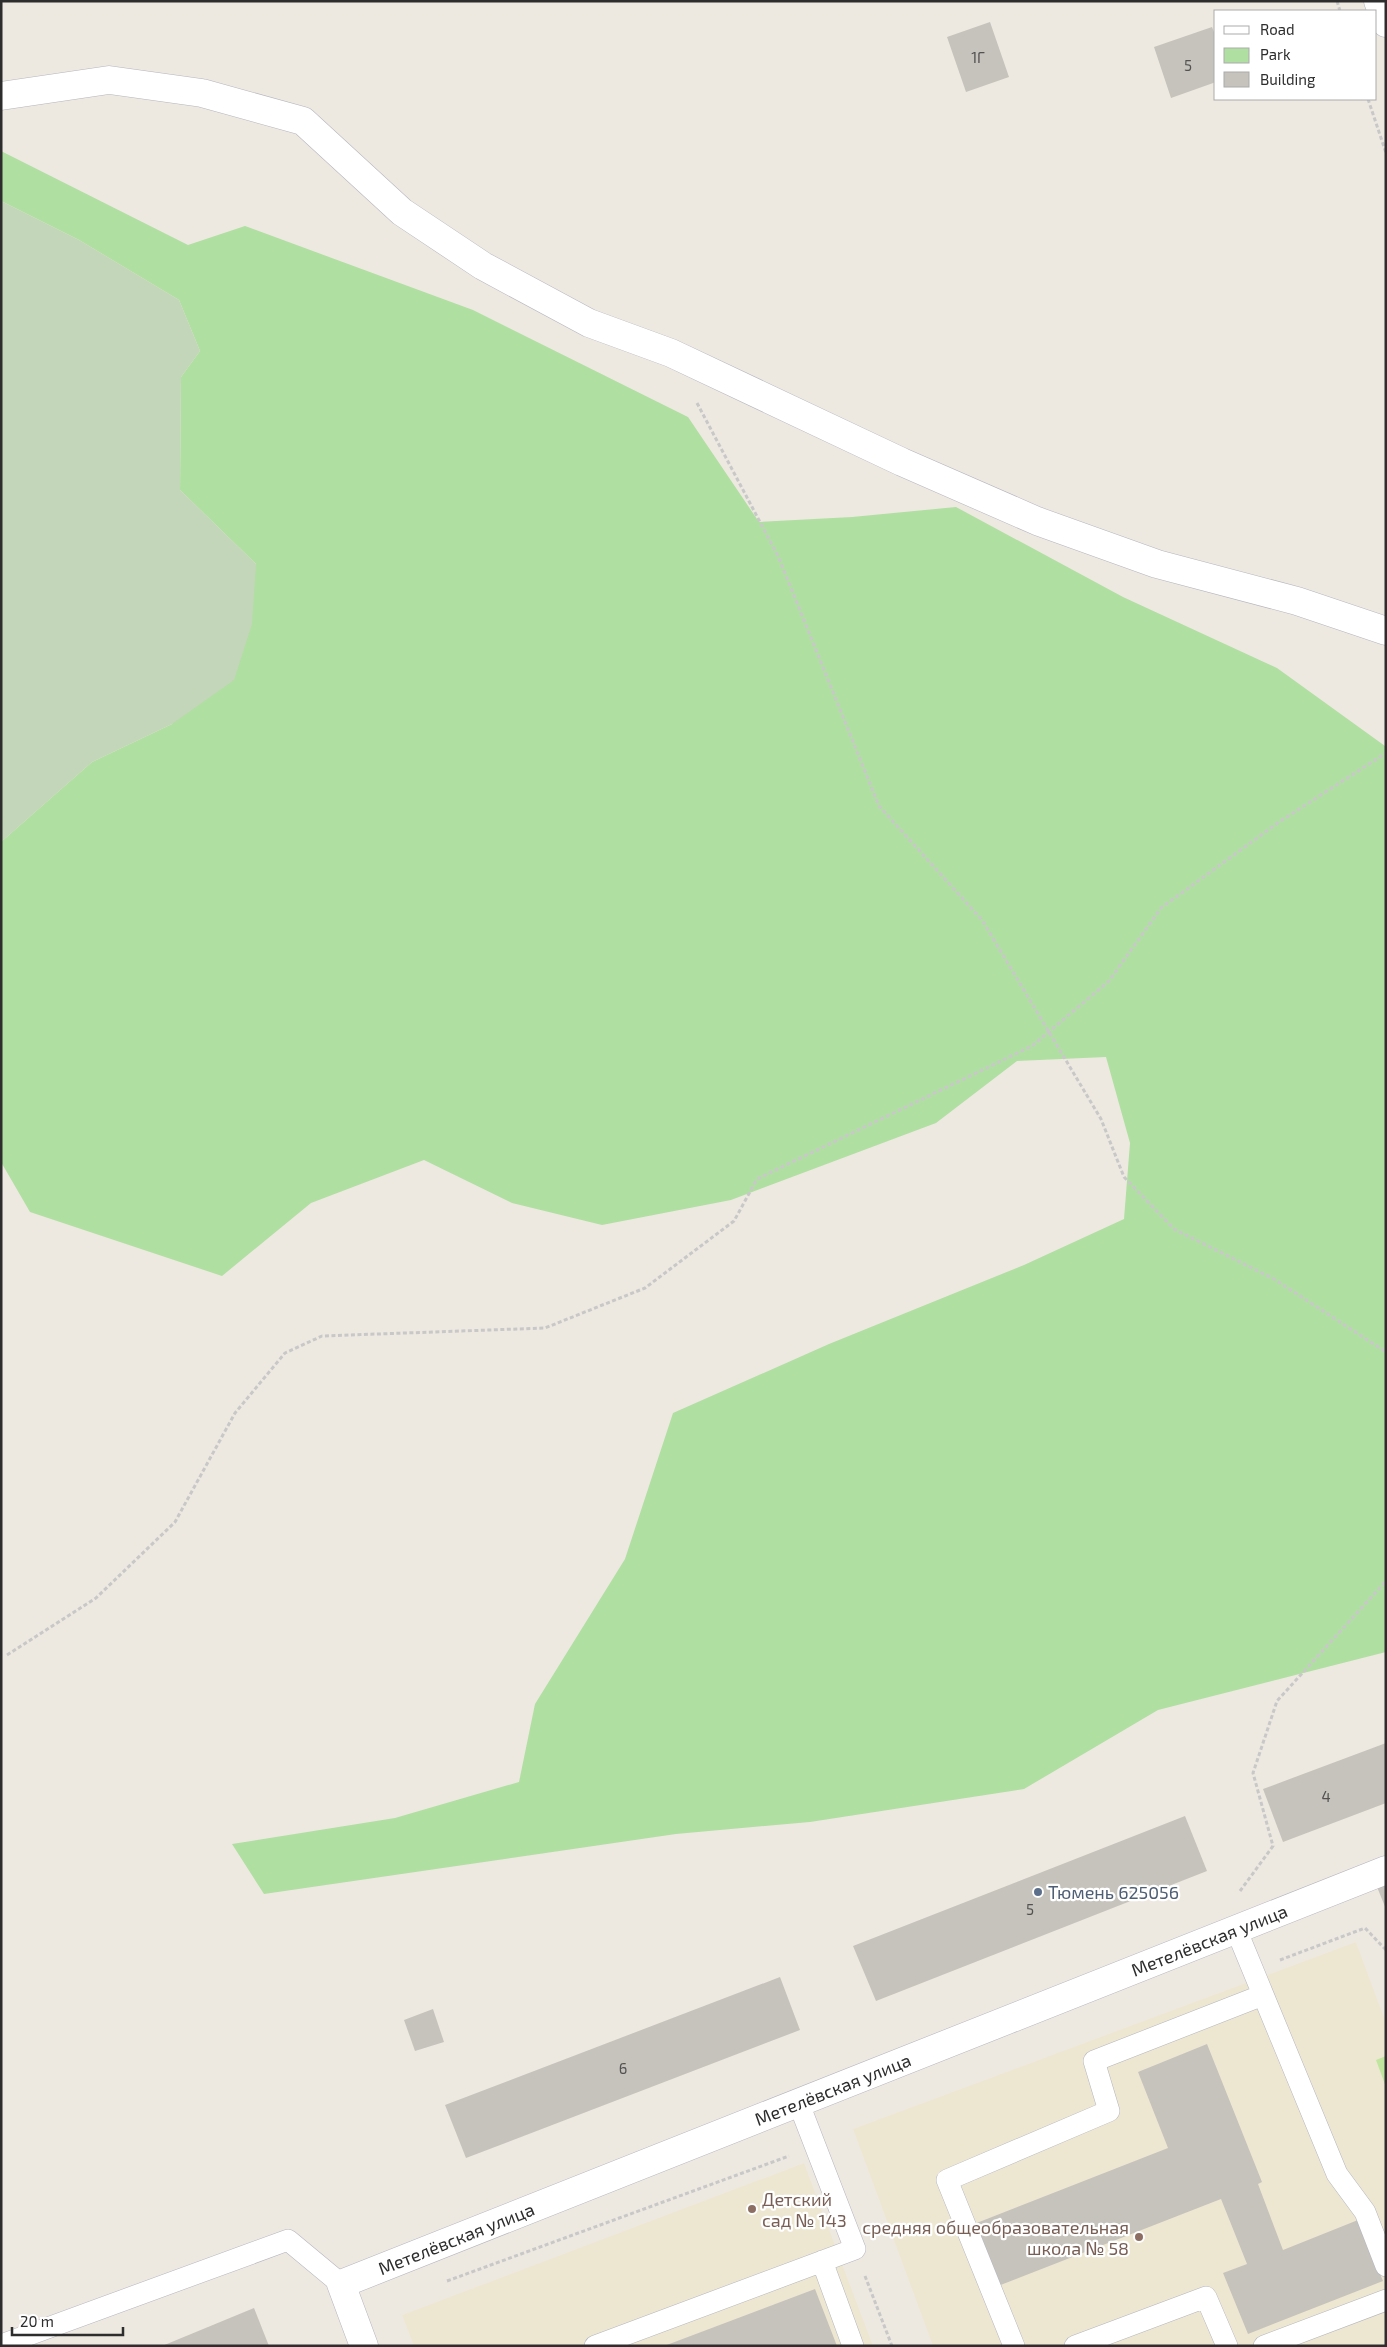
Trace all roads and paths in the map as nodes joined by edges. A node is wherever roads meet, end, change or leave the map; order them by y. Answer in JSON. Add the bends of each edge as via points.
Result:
{"nodes":[{"id":1,"x":1378,"y":1,"type":"edge"},
{"id":2,"x":1386,"y":23,"type":"edge"},
{"id":3,"x":1,"y":96,"type":"edge"},
{"id":4,"x":1368,"y":100,"type":"edge"},
{"id":5,"x":1386,"y":153,"type":"edge"},
{"id":6,"x":694,"y":398,"type":"dead end"},
{"id":7,"x":1386,"y":630,"type":"edge"},
{"id":8,"x":1386,"y":753,"type":"edge"},
{"id":9,"x":1049,"y":1032,"type":"junction"},
{"id":10,"x":1386,"y":1352,"type":"edge"},
{"id":11,"x":1386,"y":1581,"type":"edge"},
{"id":12,"x":7,"y":1655,"type":"dead end"},
{"id":13,"x":1386,"y":1870,"type":"edge"},
{"id":14,"x":1235,"y":1898,"type":"dead end"},
{"id":15,"x":1236,"y":1929,"type":"junction"},
{"id":16,"x":1386,"y":1950,"type":"edge"},
{"id":17,"x":1272,"y":1964,"type":"dead end"},
{"id":18,"x":1263,"y":1995,"type":"junction"},
{"id":19,"x":799,"y":2104,"type":"junction"},
{"id":20,"x":815,"y":2146,"type":"junction"},
{"id":21,"x":855,"y":2249,"type":"junction"},
{"id":22,"x":822,"y":2261,"type":"junction"},
{"id":23,"x":1386,"y":2266,"type":"edge"},
{"id":24,"x":442,"y":2283,"type":"dead end"},
{"id":25,"x":341,"y":2284,"type":"junction"},
{"id":26,"x":1386,"y":2300,"type":"edge"},
{"id":27,"x":1,"y":2345,"type":"edge"},
{"id":28,"x":364,"y":2346,"type":"edge"},
{"id":29,"x":595,"y":2346,"type":"edge"},
{"id":30,"x":853,"y":2346,"type":"edge"},
{"id":31,"x":892,"y":2346,"type":"edge"},
{"id":32,"x":1014,"y":2346,"type":"edge"},
{"id":33,"x":1075,"y":2346,"type":"edge"},
{"id":34,"x":1226,"y":2346,"type":"edge"},
{"id":35,"x":1264,"y":2346,"type":"edge"}],
"edges":[{"from":1,"to":2,"type":"street"},
{"from":3,"to":7,"type":"street","via":[[108,80],[202,93],[303,121],[402,212],[483,266],[589,323],[671,354],[1037,521],[1157,564],[1297,600]]},
{"from":4,"to":5,"type":"path"},
{"from":6,"to":9,"type":"path","via":[[778,556],[879,806],[982,920]]},
{"from":8,"to":9,"type":"path","via":[[1279,822],[1161,908],[1109,981]]},
{"from":9,"to":10,"type":"path","via":[[1101,1119],[1124,1177],[1174,1230],[1274,1279]]},
{"from":9,"to":12,"type":"path","via":[[1032,1046],[757,1179],[734,1221],[645,1288],[545,1328],[322,1336],[285,1353],[235,1413],[175,1522],[96,1598]]},
{"from":11,"to":14,"type":"path","via":[[1277,1701],[1253,1773],[1273,1846]]},
{"from":13,"to":15,"type":"street","name":"Метелёвская улица"},
{"from":15,"to":18,"type":"lane"},
{"from":15,"to":19,"type":"street","name":"Метелёвская улица"},
{"from":16,"to":17,"type":"path","via":[[1365,1928]]},
{"from":18,"to":23,"type":"lane","via":[[1337,2174],[1365,2212]]},
{"from":18,"to":32,"type":"lane","via":[[1094,2061],[1109,2111],[947,2180]]},
{"from":19,"to":20,"type":"lane"},
{"from":19,"to":25,"type":"street","name":"Метелёвская улица"},
{"from":20,"to":21,"type":"lane"},
{"from":20,"to":24,"type":"path"},
{"from":21,"to":22,"type":"lane"},
{"from":21,"to":31,"type":"path"},
{"from":22,"to":29,"type":"lane"},
{"from":22,"to":30,"type":"lane"},
{"from":25,"to":27,"type":"lane","via":[[288,2240]]},
{"from":25,"to":28,"type":"street"},
{"from":26,"to":35,"type":"lane"},
{"from":33,"to":34,"type":"lane","via":[[1206,2297]]}]}
